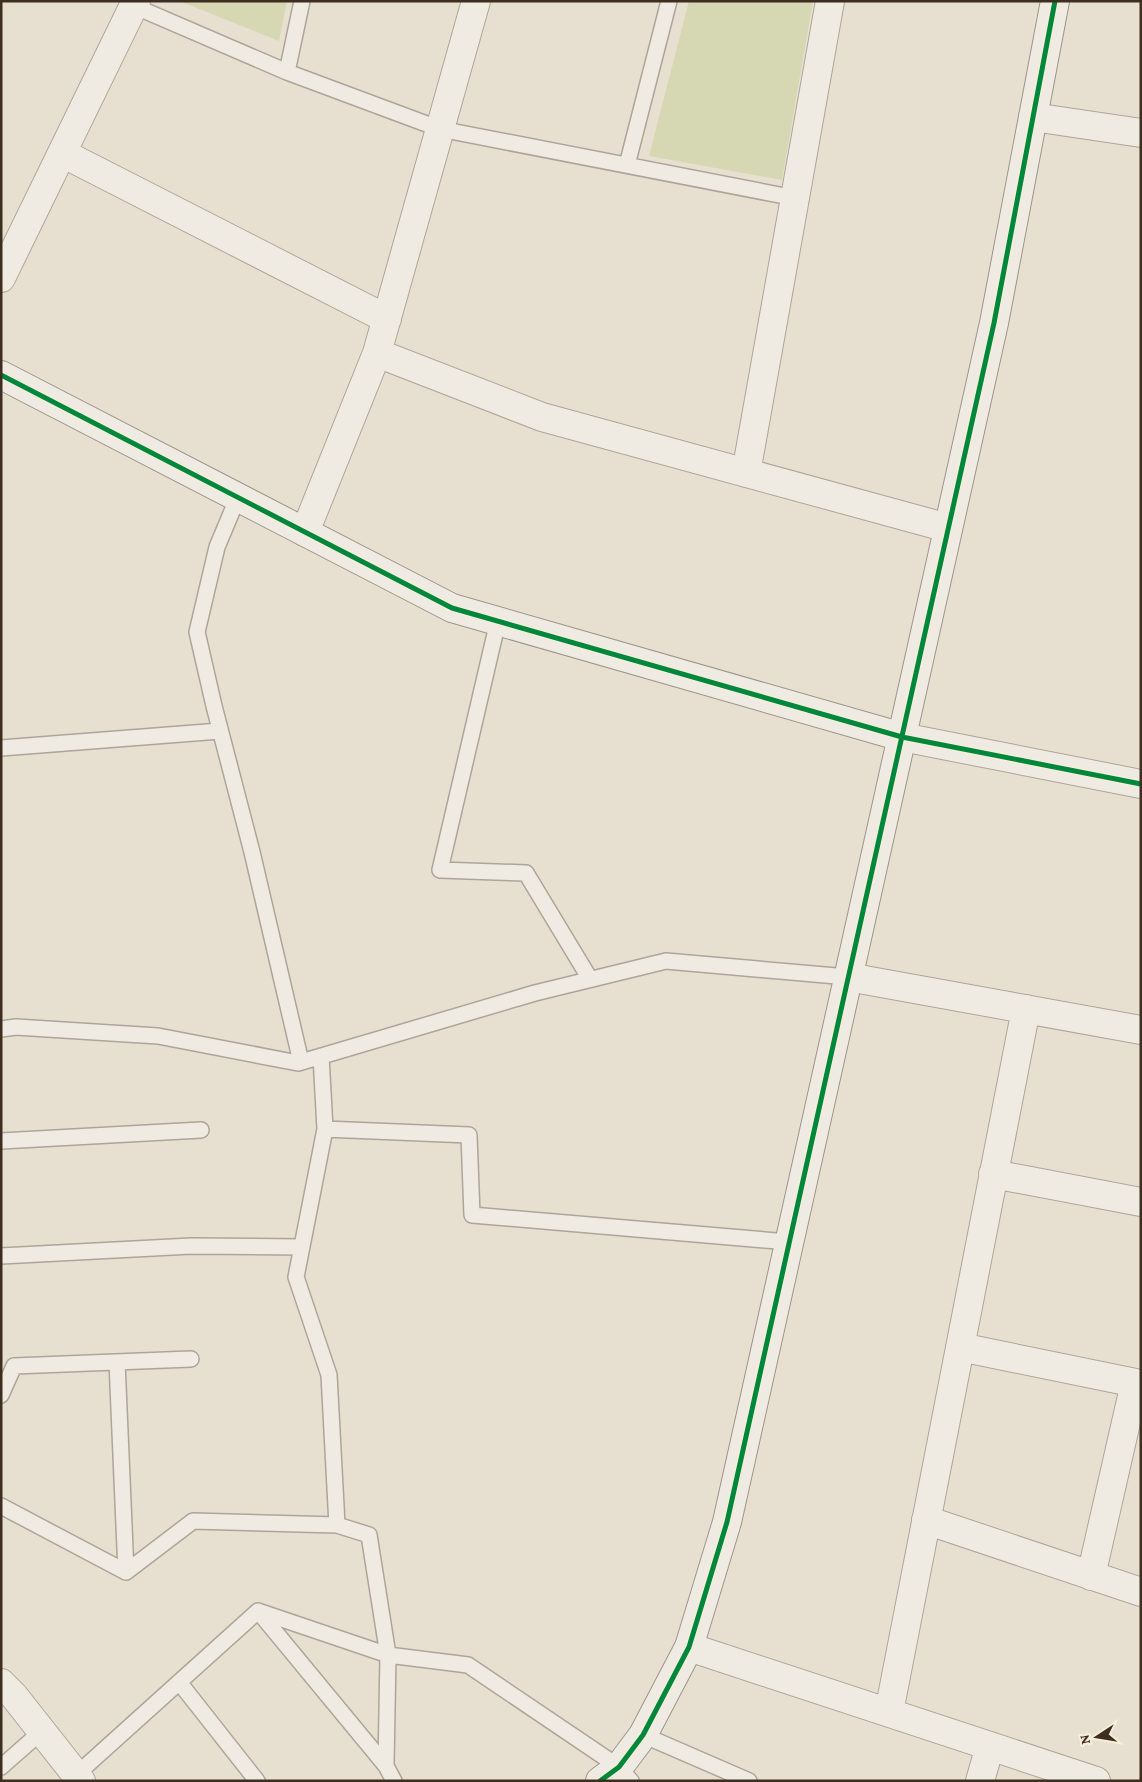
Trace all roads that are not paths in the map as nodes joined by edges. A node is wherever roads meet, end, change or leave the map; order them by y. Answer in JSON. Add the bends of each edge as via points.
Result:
{"nodes":[{"id":1,"x":302,"y":1,"type":"edge"},
{"id":2,"x":476,"y":1,"type":"edge"},
{"id":3,"x":669,"y":1,"type":"edge"},
{"id":4,"x":830,"y":1,"type":"edge"},
{"id":5,"x":1055,"y":1,"type":"edge"},
{"id":6,"x":135,"y":4,"type":"edge"},
{"id":7,"x":287,"y":72,"type":"junction"},
{"id":8,"x":1033,"y":117,"type":"junction"},
{"id":9,"x":440,"y":129,"type":"junction"},
{"id":10,"x":1141,"y":132,"type":"edge"},
{"id":11,"x":62,"y":153,"type":"junction"},
{"id":12,"x":627,"y":165,"type":"junction"},
{"id":13,"x":795,"y":198,"type":"junction"},
{"id":14,"x":1,"y":278,"type":"edge"},
{"id":15,"x":387,"y":319,"type":"junction"},
{"id":16,"x":377,"y":354,"type":"junction"},
{"id":17,"x":1,"y":375,"type":"edge"},
{"id":18,"x":746,"y":473,"type":"junction"},
{"id":19,"x":238,"y":497,"type":"junction"},
{"id":20,"x":948,"y":528,"type":"junction"},
{"id":21,"x":305,"y":532,"type":"junction"},
{"id":22,"x":498,"y":621,"type":"junction"},
{"id":23,"x":220,"y":731,"type":"junction"},
{"id":24,"x":902,"y":737,"type":"junction"},
{"id":25,"x":1,"y":748,"type":"edge"},
{"id":26,"x":1141,"y":784,"type":"edge"},
{"id":27,"x":848,"y":977,"type":"junction"},
{"id":28,"x":590,"y":980,"type":"junction"},
{"id":29,"x":1026,"y":1009,"type":"junction"},
{"id":30,"x":1,"y":1029,"type":"edge"},
{"id":31,"x":1141,"y":1030,"type":"edge"},
{"id":32,"x":321,"y":1056,"type":"junction"},
{"id":33,"x":301,"y":1062,"type":"junction"},
{"id":34,"x":325,"y":1129,"type":"junction"},
{"id":35,"x":201,"y":1130,"type":"dead end"},
{"id":36,"x":2,"y":1142,"type":"edge"},
{"id":37,"x":993,"y":1174,"type":"junction"},
{"id":38,"x":1141,"y":1202,"type":"edge"},
{"id":39,"x":789,"y":1242,"type":"junction"},
{"id":40,"x":302,"y":1247,"type":"junction"},
{"id":41,"x":1,"y":1256,"type":"edge"},
{"id":42,"x":960,"y":1347,"type":"junction"},
{"id":43,"x":191,"y":1359,"type":"dead end"},
{"id":44,"x":117,"y":1362,"type":"junction"},
{"id":45,"x":1138,"y":1384,"type":"edge"},
{"id":46,"x":1,"y":1396,"type":"edge"},
{"id":47,"x":1,"y":1506,"type":"edge"},
{"id":48,"x":926,"y":1520,"type":"junction"},
{"id":49,"x":337,"y":1525,"type":"junction"},
{"id":50,"x":126,"y":1572,"type":"junction"},
{"id":51,"x":1091,"y":1576,"type":"junction"},
{"id":52,"x":1141,"y":1592,"type":"edge"},
{"id":53,"x":258,"y":1611,"type":"junction"},
{"id":54,"x":689,"y":1647,"type":"junction"},
{"id":55,"x":388,"y":1655,"type":"junction"},
{"id":56,"x":179,"y":1682,"type":"junction"},
{"id":57,"x":1,"y":1684,"type":"edge"},
{"id":58,"x":889,"y":1712,"type":"junction"},
{"id":59,"x":42,"y":1731,"type":"junction"},
{"id":60,"x":644,"y":1735,"type":"junction"},
{"id":61,"x":990,"y":1746,"type":"junction"},
{"id":62,"x":386,"y":1766,"type":"junction"},
{"id":63,"x":1,"y":1767,"type":"edge"},
{"id":64,"x":617,"y":1776,"type":"edge"},
{"id":65,"x":79,"y":1778,"type":"edge"},
{"id":66,"x":257,"y":1781,"type":"edge"},
{"id":67,"x":394,"y":1781,"type":"edge"},
{"id":68,"x":749,"y":1781,"type":"edge"},
{"id":69,"x":980,"y":1781,"type":"edge"},
{"id":70,"x":1096,"y":1781,"type":"edge"}],
"edges":[{"from":1,"to":7,"type":"lane"},
{"from":2,"to":9,"type":"street"},
{"from":3,"to":12,"type":"lane"},
{"from":4,"to":13,"type":"street"},
{"from":5,"to":8,"type":"street"},
{"from":6,"to":7,"type":"lane"},
{"from":6,"to":11,"type":"street"},
{"from":7,"to":9,"type":"lane"},
{"from":8,"to":10,"type":"street"},
{"from":8,"to":20,"type":"street","via":[[994,323]]},
{"from":9,"to":12,"type":"lane"},
{"from":9,"to":15,"type":"street"},
{"from":11,"to":14,"type":"street"},
{"from":11,"to":15,"type":"street"},
{"from":12,"to":13,"type":"lane"},
{"from":13,"to":18,"type":"street"},
{"from":15,"to":16,"type":"street"},
{"from":16,"to":18,"type":"street","via":[[542,417]]},
{"from":16,"to":21,"type":"street"},
{"from":17,"to":19,"type":"street"},
{"from":18,"to":20,"type":"street"},
{"from":19,"to":21,"type":"street"},
{"from":19,"to":23,"type":"lane","via":[[217,547],[197,632]]},
{"from":20,"to":24,"type":"street"},
{"from":21,"to":22,"type":"street","via":[[452,608]]},
{"from":22,"to":24,"type":"street"},
{"from":22,"to":28,"type":"lane","via":[[440,870],[526,872]]},
{"from":23,"to":25,"type":"lane"},
{"from":23,"to":33,"type":"lane"},
{"from":24,"to":26,"type":"street"},
{"from":24,"to":27,"type":"street"},
{"from":27,"to":28,"type":"lane","via":[[666,961]]},
{"from":27,"to":29,"type":"street"},
{"from":27,"to":39,"type":"street"},
{"from":28,"to":32,"type":"lane"},
{"from":29,"to":31,"type":"street"},
{"from":29,"to":37,"type":"street"},
{"from":30,"to":33,"type":"lane","via":[[16,1027],[158,1036]]},
{"from":32,"to":33,"type":"lane"},
{"from":32,"to":34,"type":"lane"},
{"from":34,"to":39,"type":"lane","via":[[469,1135],[472,1215]]},
{"from":34,"to":40,"type":"lane"},
{"from":35,"to":36,"type":"lane"},
{"from":37,"to":38,"type":"street"},
{"from":37,"to":42,"type":"street"},
{"from":39,"to":54,"type":"street","via":[[727,1522]]},
{"from":40,"to":41,"type":"lane","via":[[191,1246]]},
{"from":40,"to":49,"type":"lane","via":[[296,1277],[329,1375]]},
{"from":42,"to":45,"type":"street"},
{"from":42,"to":48,"type":"street"},
{"from":43,"to":44,"type":"lane"},
{"from":44,"to":46,"type":"lane","via":[[14,1366]]},
{"from":44,"to":50,"type":"lane"},
{"from":45,"to":51,"type":"street"},
{"from":47,"to":50,"type":"lane"},
{"from":48,"to":51,"type":"street"},
{"from":48,"to":58,"type":"street"},
{"from":49,"to":50,"type":"lane","via":[[193,1522]]},
{"from":49,"to":55,"type":"lane","via":[[369,1535]]},
{"from":51,"to":52,"type":"street"},
{"from":53,"to":55,"type":"lane"},
{"from":53,"to":56,"type":"lane"},
{"from":53,"to":62,"type":"lane"},
{"from":54,"to":58,"type":"street"},
{"from":54,"to":60,"type":"street"},
{"from":55,"to":62,"type":"lane"},
{"from":55,"to":64,"type":"lane","via":[[468,1665]]},
{"from":56,"to":65,"type":"lane"},
{"from":56,"to":66,"type":"lane"},
{"from":57,"to":59,"type":"street"},
{"from":58,"to":61,"type":"street"},
{"from":59,"to":63,"type":"lane"},
{"from":59,"to":65,"type":"street"},
{"from":60,"to":64,"type":"street"},
{"from":60,"to":68,"type":"lane"},
{"from":61,"to":69,"type":"street"},
{"from":61,"to":70,"type":"street"},
{"from":62,"to":67,"type":"lane"}]}
